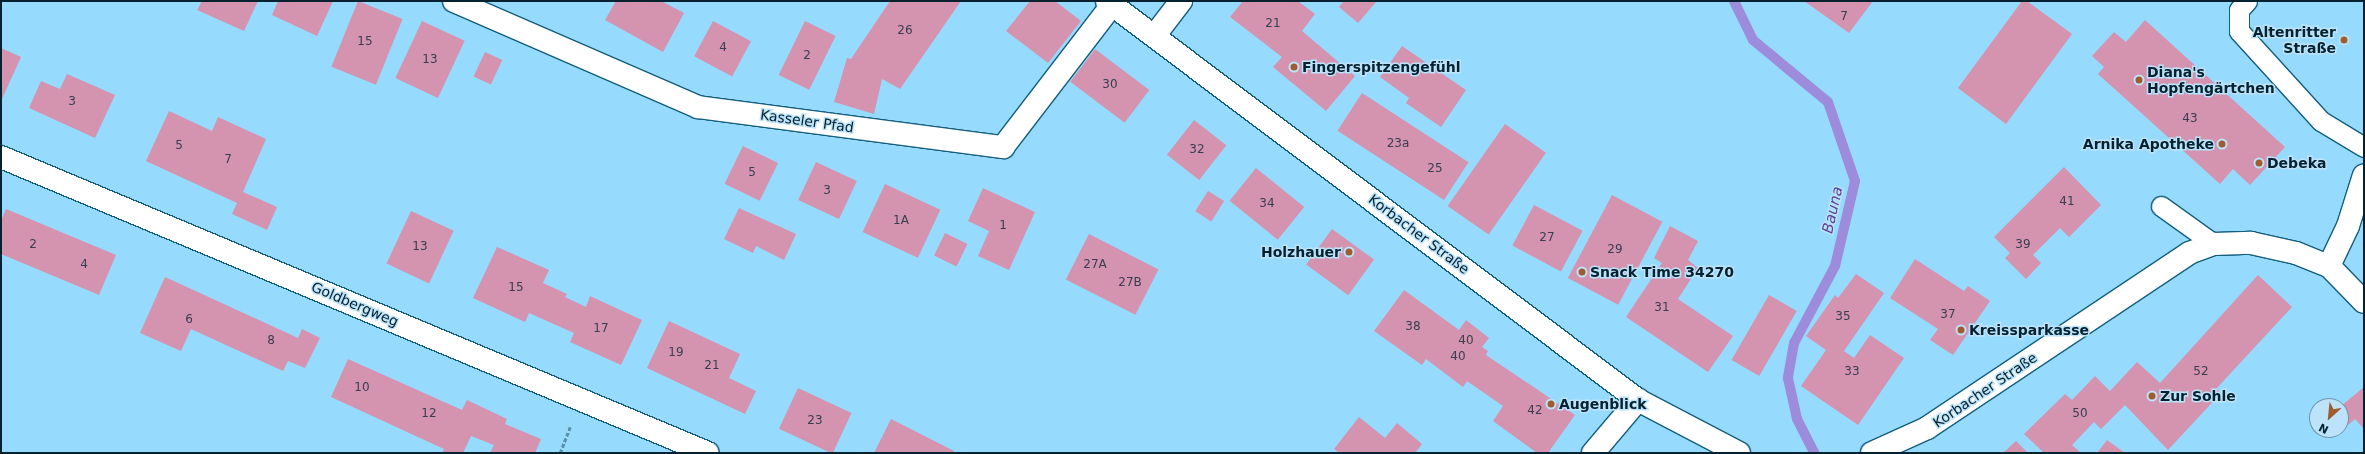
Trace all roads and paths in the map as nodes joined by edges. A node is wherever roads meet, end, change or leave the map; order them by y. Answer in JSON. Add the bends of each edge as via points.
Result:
{"nodes":[{"id":1,"x":454,"y":1,"type":"edge"},
{"id":2,"x":1181,"y":1,"type":"edge"},
{"id":3,"x":2247,"y":1,"type":"edge"},
{"id":4,"x":1110,"y":3,"type":"edge"},
{"id":5,"x":1155,"y":35,"type":"junction"},
{"id":6,"x":2364,"y":147,"type":"edge"},
{"id":7,"x":1,"y":157,"type":"edge"},
{"id":8,"x":2364,"y":175,"type":"edge"},
{"id":9,"x":2161,"y":206,"type":"dead end"},
{"id":10,"x":2214,"y":244,"type":"junction"},
{"id":11,"x":2329,"y":266,"type":"junction"},
{"id":12,"x":2364,"y":302,"type":"edge"},
{"id":13,"x":1638,"y":400,"type":"junction"},
{"id":14,"x":708,"y":453,"type":"edge"},
{"id":15,"x":1593,"y":453,"type":"edge"},
{"id":16,"x":1739,"y":453,"type":"edge"},
{"id":17,"x":1872,"y":453,"type":"edge"}],
"edges":[{"from":1,"to":4,"type":"street","name":"Kasseler Pfad","via":[[698,107],[1003,147]]},
{"from":2,"to":5,"type":"street"},
{"from":3,"to":6,"type":"lane","via":[[2239,10],[2240,31],[2321,121]]},
{"from":4,"to":5,"type":"street","name":"Korbacher Straße"},
{"from":5,"to":13,"type":"street","name":"Korbacher Straße"},
{"from":7,"to":14,"type":"street","name":"Goldbergweg"},
{"from":8,"to":11,"type":"street","via":[[2348,226]]},
{"from":9,"to":10,"type":"lane"},
{"from":10,"to":11,"type":"street","name":"Korbacher Straße","via":[[2251,243],[2296,253]]},
{"from":10,"to":17,"type":"street","name":"Korbacher Straße","via":[[2189,253],[1928,428]]},
{"from":11,"to":12,"type":"street","name":"Korbacher Straße"},
{"from":13,"to":15,"type":"street"},
{"from":13,"to":16,"type":"street","name":"Korbacher Straße"}]}
